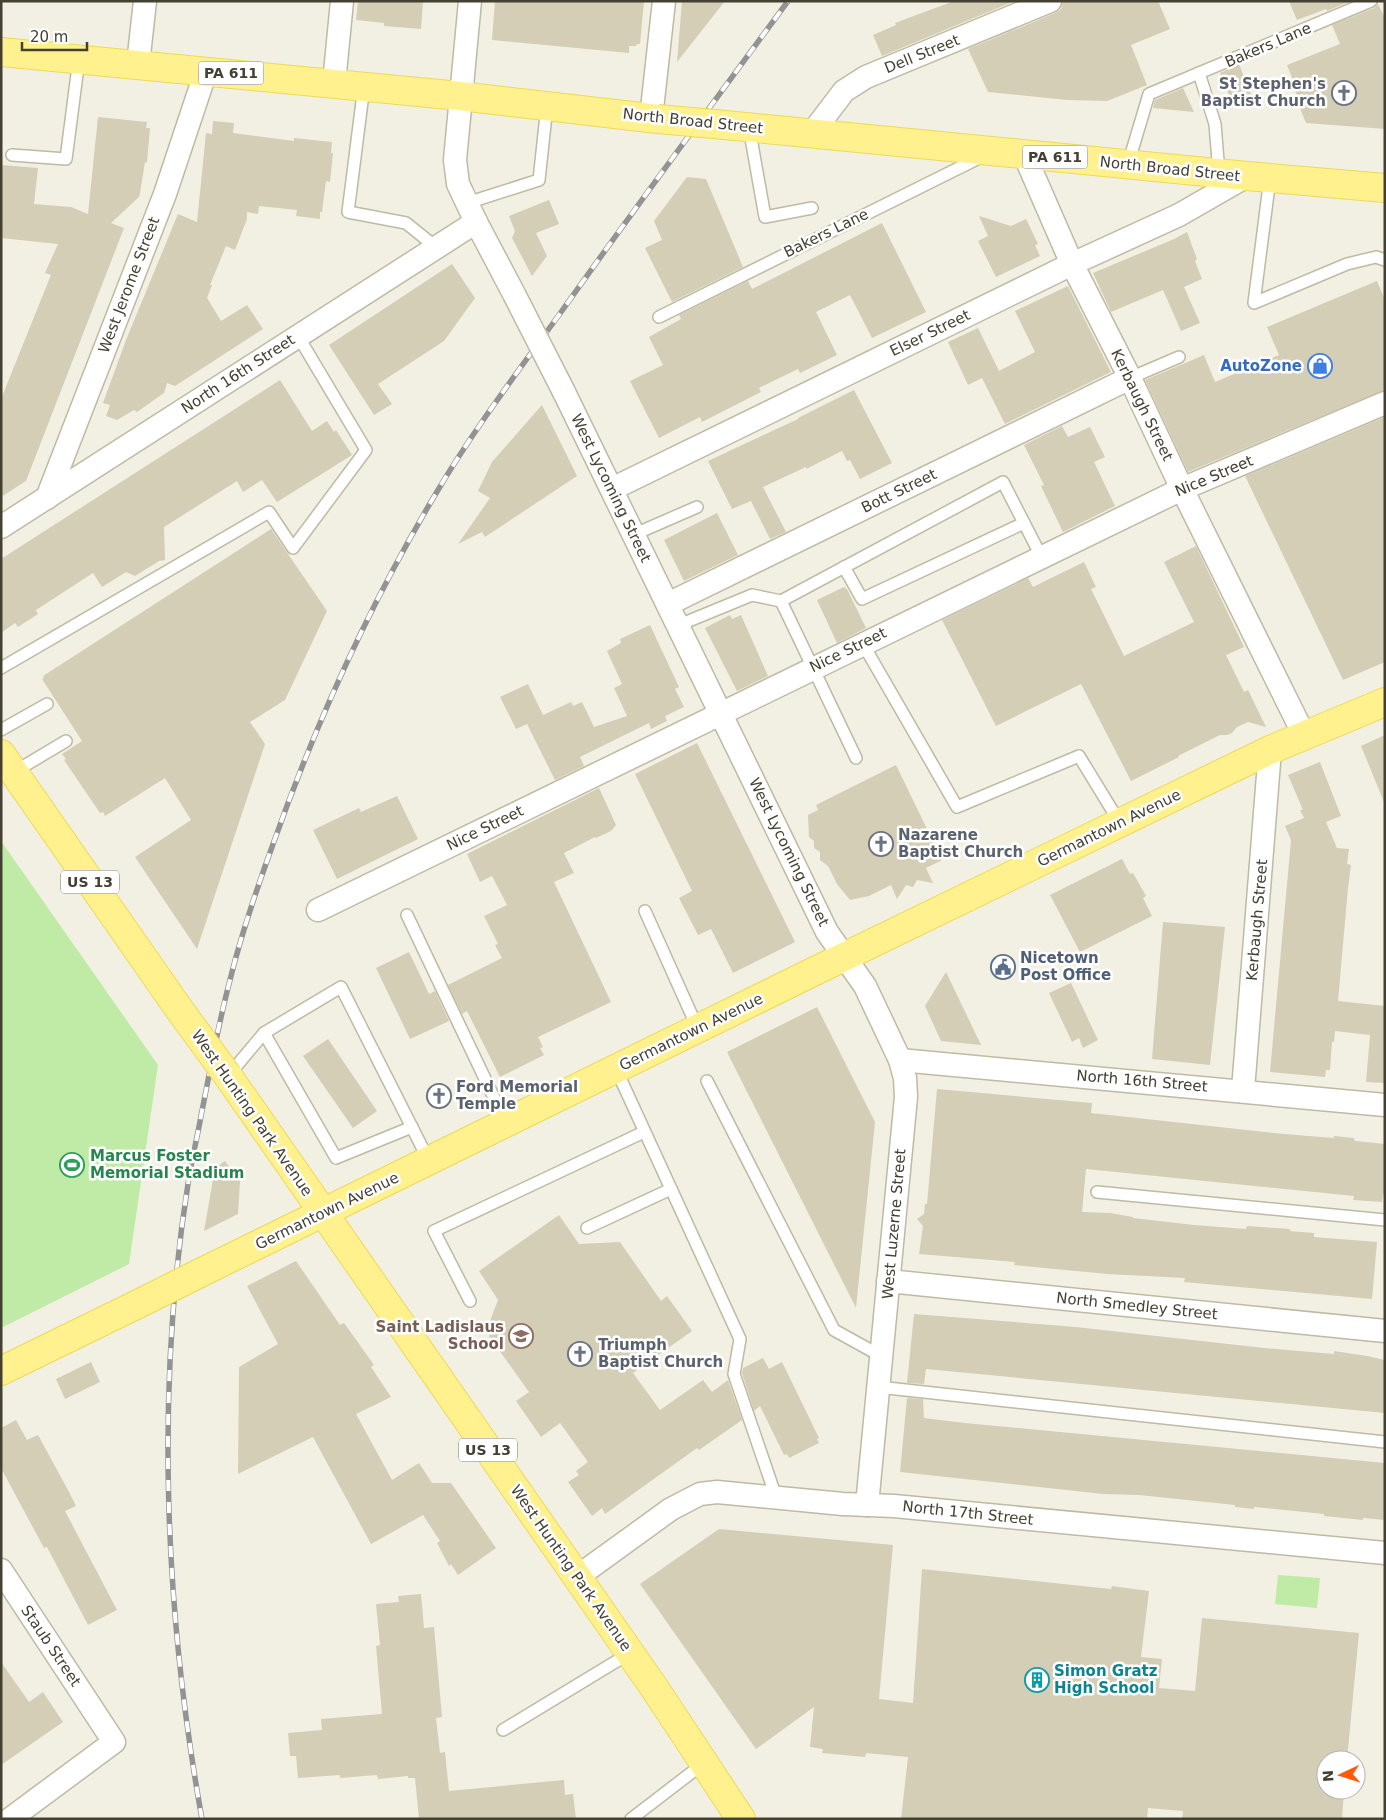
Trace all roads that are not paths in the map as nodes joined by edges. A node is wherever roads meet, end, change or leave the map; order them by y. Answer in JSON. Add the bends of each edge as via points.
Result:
{"nodes":[{"id":1,"x":144,"y":1,"type":"edge"},
{"id":2,"x":342,"y":1,"type":"edge"},
{"id":3,"x":470,"y":1,"type":"edge"},
{"id":4,"x":664,"y":1,"type":"edge"},
{"id":5,"x":1050,"y":1,"type":"edge"},
{"id":6,"x":1372,"y":1,"type":"edge"},
{"id":7,"x":1,"y":52,"type":"edge"},
{"id":8,"x":79,"y":59,"type":"junction"},
{"id":9,"x":138,"y":64,"type":"junction"},
{"id":10,"x":206,"y":71,"type":"junction"},
{"id":11,"x":1199,"y":73,"type":"junction"},
{"id":12,"x":334,"y":83,"type":"junction"},
{"id":13,"x":364,"y":86,"type":"junction"},
{"id":14,"x":460,"y":96,"type":"junction"},
{"id":15,"x":547,"y":106,"type":"junction"},
{"id":16,"x":654,"y":118,"type":"junction"},
{"id":17,"x":737,"y":126,"type":"junction"},
{"id":18,"x":812,"y":132,"type":"junction"},
{"id":19,"x":993,"y":150,"type":"junction"},
{"id":20,"x":12,"y":154,"type":"dead end"},
{"id":21,"x":1024,"y":154,"type":"junction"},
{"id":22,"x":1128,"y":164,"type":"junction"},
{"id":23,"x":1219,"y":174,"type":"junction"},
{"id":24,"x":1259,"y":177,"type":"junction"},
{"id":25,"x":1385,"y":188,"type":"edge"},
{"id":26,"x":812,"y":208,"type":"dead end"},
{"id":27,"x":471,"y":212,"type":"junction"},
{"id":28,"x":436,"y":248,"type":"junction"},
{"id":29,"x":1385,"y":260,"type":"edge"},
{"id":30,"x":1072,"y":264,"type":"junction"},
{"id":31,"x":659,"y":317,"type":"dead end"},
{"id":32,"x":298,"y":336,"type":"junction"},
{"id":33,"x":1178,"y":358,"type":"dead end"},
{"id":34,"x":1130,"y":378,"type":"junction"},
{"id":35,"x":1385,"y":403,"type":"edge"},
{"id":36,"x":1182,"y":488,"type":"junction"},
{"id":37,"x":612,"y":489,"type":"junction"},
{"id":38,"x":47,"y":498,"type":"junction"},
{"id":39,"x":697,"y":507,"type":"dead end"},
{"id":40,"x":1024,"y":523,"type":"junction"},
{"id":41,"x":1,"y":527,"type":"edge"},
{"id":42,"x":634,"y":534,"type":"junction"},
{"id":43,"x":1041,"y":556,"type":"junction"},
{"id":44,"x":844,"y":567,"type":"junction"},
{"id":45,"x":780,"y":601,"type":"junction"},
{"id":46,"x":668,"y":604,"type":"junction"},
{"id":47,"x":678,"y":625,"type":"junction"},
{"id":48,"x":862,"y":644,"type":"junction"},
{"id":49,"x":1,"y":668,"type":"edge"},
{"id":50,"x":814,"y":668,"type":"junction"},
{"id":51,"x":1385,"y":702,"type":"edge"},
{"id":52,"x":47,"y":704,"type":"dead end"},
{"id":53,"x":721,"y":713,"type":"junction"},
{"id":54,"x":1,"y":730,"type":"edge"},
{"id":55,"x":1304,"y":735,"type":"junction"},
{"id":56,"x":66,"y":741,"type":"dead end"},
{"id":57,"x":1270,"y":750,"type":"junction"},
{"id":58,"x":856,"y":758,"type":"dead end"},
{"id":59,"x":7,"y":763,"type":"edge"},
{"id":60,"x":1120,"y":823,"type":"junction"},
{"id":61,"x":318,"y":910,"type":"dead end"},
{"id":62,"x":645,"y":912,"type":"dead end"},
{"id":63,"x":407,"y":915,"type":"dead end"},
{"id":64,"x":845,"y":957,"type":"junction"},
{"id":65,"x":698,"y":1029,"type":"junction"},
{"id":66,"x":264,"y":1033,"type":"junction"},
{"id":67,"x":900,"y":1060,"type":"junction"},
{"id":68,"x":616,"y":1069,"type":"junction"},
{"id":69,"x":228,"y":1076,"type":"junction"},
{"id":70,"x":707,"y":1080,"type":"dead end"},
{"id":71,"x":1243,"y":1090,"type":"junction"},
{"id":72,"x":1385,"y":1104,"type":"edge"},
{"id":73,"x":506,"y":1123,"type":"junction"},
{"id":74,"x":412,"y":1127,"type":"junction"},
{"id":75,"x":644,"y":1132,"type":"junction"},
{"id":76,"x":429,"y":1161,"type":"junction"},
{"id":77,"x":671,"y":1189,"type":"junction"},
{"id":78,"x":1097,"y":1192,"type":"dead end"},
{"id":79,"x":322,"y":1213,"type":"junction"},
{"id":80,"x":1385,"y":1220,"type":"edge"},
{"id":81,"x":587,"y":1228,"type":"dead end"},
{"id":82,"x":888,"y":1281,"type":"junction"},
{"id":83,"x":470,"y":1301,"type":"dead end"},
{"id":84,"x":1385,"y":1331,"type":"edge"},
{"id":85,"x":881,"y":1356,"type":"junction"},
{"id":86,"x":1,"y":1371,"type":"edge"},
{"id":87,"x":878,"y":1387,"type":"junction"},
{"id":88,"x":1385,"y":1442,"type":"edge"},
{"id":89,"x":776,"y":1497,"type":"junction"},
{"id":90,"x":867,"y":1505,"type":"junction"},
{"id":91,"x":1385,"y":1553,"type":"edge"},
{"id":92,"x":1,"y":1570,"type":"edge"},
{"id":93,"x":577,"y":1577,"type":"junction"},
{"id":94,"x":630,"y":1653,"type":"junction"},
{"id":95,"x":503,"y":1730,"type":"dead end"},
{"id":96,"x":704,"y":1763,"type":"junction"},
{"id":97,"x":10,"y":1819,"type":"edge"},
{"id":98,"x":631,"y":1819,"type":"edge"},
{"id":99,"x":741,"y":1819,"type":"edge"}],
"edges":[{"from":1,"to":9,"type":"street"},
{"from":2,"to":12,"type":"street"},
{"from":3,"to":14,"type":"street","name":"West Lycoming Street"},
{"from":4,"to":16,"type":"street"},
{"from":5,"to":18,"type":"street","name":"Dell Street","via":[[866,78],[844,91]]},
{"from":6,"to":11,"type":"lane","name":"Bakers Lane"},
{"from":7,"to":8,"type":"main road","name":"North Broad Street","number":"PA 611"},
{"from":8,"to":9,"type":"main road","name":"North Broad Street","number":"PA 611"},
{"from":8,"to":20,"type":"lane","via":[[66,159]]},
{"from":9,"to":10,"type":"main road","name":"North Broad Street","number":"PA 611"},
{"from":10,"to":12,"type":"main road","name":"North Broad Street","number":"PA 611"},
{"from":10,"to":38,"type":"street","name":"West Jerome Street","via":[[165,194]]},
{"from":11,"to":22,"type":"lane","name":"Bakers Lane","via":[[1149,94]]},
{"from":11,"to":23,"type":"lane","via":[[1215,124]]},
{"from":12,"to":13,"type":"main road","name":"North Broad Street","number":"PA 611"},
{"from":13,"to":14,"type":"main road","name":"North Broad Street","number":"PA 611"},
{"from":13,"to":28,"type":"lane","via":[[348,212],[406,222]]},
{"from":14,"to":15,"type":"main road","name":"North Broad Street","number":"PA 611"},
{"from":14,"to":27,"type":"street","name":"West Lycoming Street","via":[[455,160],[458,184]]},
{"from":15,"to":16,"type":"main road","name":"North Broad Street","number":"PA 611"},
{"from":15,"to":27,"type":"lane","via":[[539,180]]},
{"from":16,"to":17,"type":"main road","name":"North Broad Street","number":"PA 611","bridge":true},
{"from":17,"to":18,"type":"main road","name":"North Broad Street","number":"PA 611"},
{"from":17,"to":26,"type":"lane","via":[[765,217]]},
{"from":18,"to":19,"type":"main road","name":"North Broad Street","number":"PA 611"},
{"from":19,"to":21,"type":"main road","name":"North Broad Street","number":"PA 611"},
{"from":19,"to":31,"type":"lane","name":"Bakers Lane"},
{"from":21,"to":22,"type":"main road","name":"North Broad Street","number":"PA 611"},
{"from":21,"to":30,"type":"street","name":"Kerbaugh Street"},
{"from":22,"to":23,"type":"main road","name":"North Broad Street","number":"PA 611"},
{"from":23,"to":24,"type":"main road","name":"North Broad Street","number":"PA 611"},
{"from":24,"to":25,"type":"main road","name":"North Broad Street","number":"PA 611"},
{"from":24,"to":29,"type":"lane","via":[[1254,303],[1347,264],[1376,257]]},
{"from":24,"to":30,"type":"street","name":"Elser Street"},
{"from":27,"to":28,"type":"street","name":"North 16th Street"},
{"from":27,"to":37,"type":"street","name":"West Lycoming Street","bridge":true},
{"from":28,"to":32,"type":"street","name":"North 16th Street"},
{"from":30,"to":34,"type":"street","name":"Kerbaugh Street"},
{"from":30,"to":37,"type":"street","name":"Elser Street"},
{"from":32,"to":38,"type":"street","name":"North 16th Street"},
{"from":32,"to":49,"type":"lane","via":[[366,450],[293,548],[269,512]]},
{"from":33,"to":34,"type":"lane"},
{"from":34,"to":36,"type":"street","name":"Kerbaugh Street"},
{"from":34,"to":46,"type":"street","name":"Bott Street"},
{"from":35,"to":36,"type":"street","name":"Nice Street"},
{"from":36,"to":43,"type":"street","name":"Nice Street"},
{"from":36,"to":55,"type":"street","name":"Kerbaugh Street"},
{"from":37,"to":42,"type":"street","name":"West Lycoming Street"},
{"from":38,"to":41,"type":"street","name":"North 16th Street"},
{"from":39,"to":42,"type":"lane"},
{"from":40,"to":43,"type":"lane"},
{"from":40,"to":44,"type":"lane","via":[[862,599]]},
{"from":40,"to":44,"type":"lane","via":[[1003,482]]},
{"from":42,"to":46,"type":"street","name":"West Lycoming Street"},
{"from":43,"to":48,"type":"street","name":"Nice Street"},
{"from":44,"to":45,"type":"lane"},
{"from":45,"to":47,"type":"lane","via":[[752,595]]},
{"from":45,"to":50,"type":"lane"},
{"from":46,"to":47,"type":"street","name":"West Lycoming Street"},
{"from":47,"to":53,"type":"street","name":"West Lycoming Street"},
{"from":48,"to":50,"type":"street","name":"Nice Street"},
{"from":48,"to":60,"type":"lane","via":[[957,807],[1079,756]]},
{"from":50,"to":53,"type":"street","name":"Nice Street"},
{"from":50,"to":58,"type":"lane"},
{"from":51,"to":55,"type":"main road","name":"Germantown Avenue"},
{"from":52,"to":54,"type":"lane"},
{"from":53,"to":61,"type":"street","name":"Nice Street"},
{"from":53,"to":64,"type":"street","name":"West Lycoming Street","via":[[827,932]]},
{"from":55,"to":57,"type":"main road","name":"Germantown Avenue"},
{"from":56,"to":59,"type":"lane"},
{"from":57,"to":60,"type":"main road","name":"Germantown Avenue"},
{"from":57,"to":71,"type":"street","name":"Kerbaugh Street"},
{"from":59,"to":69,"type":"main road","name":"West Hunting Park Avenue","number":"US 13","bridge":true},
{"from":60,"to":64,"type":"main road","name":"Germantown Avenue"},
{"from":62,"to":65,"type":"lane"},
{"from":63,"to":73,"type":"lane"},
{"from":64,"to":65,"type":"main road","name":"Germantown Avenue"},
{"from":64,"to":67,"type":"street","name":"West Luzerne Street","via":[[865,986]]},
{"from":65,"to":68,"type":"main road","name":"Germantown Avenue"},
{"from":66,"to":69,"type":"lane"},
{"from":66,"to":74,"type":"lane","via":[[336,1158]]},
{"from":66,"to":74,"type":"lane","via":[[341,987]]},
{"from":67,"to":71,"type":"street","name":"North 16th Street"},
{"from":67,"to":82,"type":"street","name":"West Luzerne Street","via":[[906,1097]]},
{"from":68,"to":73,"type":"main road","name":"Germantown Avenue"},
{"from":68,"to":75,"type":"lane"},
{"from":69,"to":79,"type":"main road","name":"West Hunting Park Avenue","number":"US 13"},
{"from":70,"to":85,"type":"lane","via":[[834,1330]]},
{"from":71,"to":72,"type":"street","name":"North 16th Street"},
{"from":73,"to":76,"type":"main road","name":"Germantown Avenue"},
{"from":74,"to":76,"type":"lane"},
{"from":75,"to":77,"type":"lane"},
{"from":75,"to":83,"type":"lane","via":[[434,1231]]},
{"from":76,"to":79,"type":"main road","name":"Germantown Avenue"},
{"from":77,"to":81,"type":"lane"},
{"from":77,"to":89,"type":"lane","via":[[740,1339],[734,1374]]},
{"from":78,"to":80,"type":"lane"},
{"from":79,"to":86,"type":"main road","name":"Germantown Avenue","bridge":true},
{"from":79,"to":93,"type":"main road","name":"West Hunting Park Avenue","number":"US 13"},
{"from":82,"to":84,"type":"street","name":"North Smedley Street"},
{"from":82,"to":85,"type":"street","name":"West Luzerne Street"},
{"from":85,"to":87,"type":"street","name":"West Luzerne Street"},
{"from":87,"to":88,"type":"lane"},
{"from":87,"to":90,"type":"street","name":"West Luzerne Street"},
{"from":89,"to":90,"type":"street","name":"North 17th Street"},
{"from":89,"to":93,"type":"street","name":"North 17th Street","via":[[717,1492],[700,1494],[659,1516]]},
{"from":90,"to":91,"type":"street","name":"North 17th Street"},
{"from":92,"to":97,"type":"street","name":"Staub Street","via":[[114,1742]]},
{"from":93,"to":94,"type":"main road","name":"West Hunting Park Avenue","number":"US 13"},
{"from":94,"to":95,"type":"lane"},
{"from":94,"to":96,"type":"main road","name":"West Hunting Park Avenue","number":"US 13"},
{"from":96,"to":98,"type":"lane"},
{"from":96,"to":99,"type":"main road","name":"West Hunting Park Avenue","number":"US 13"}]}
